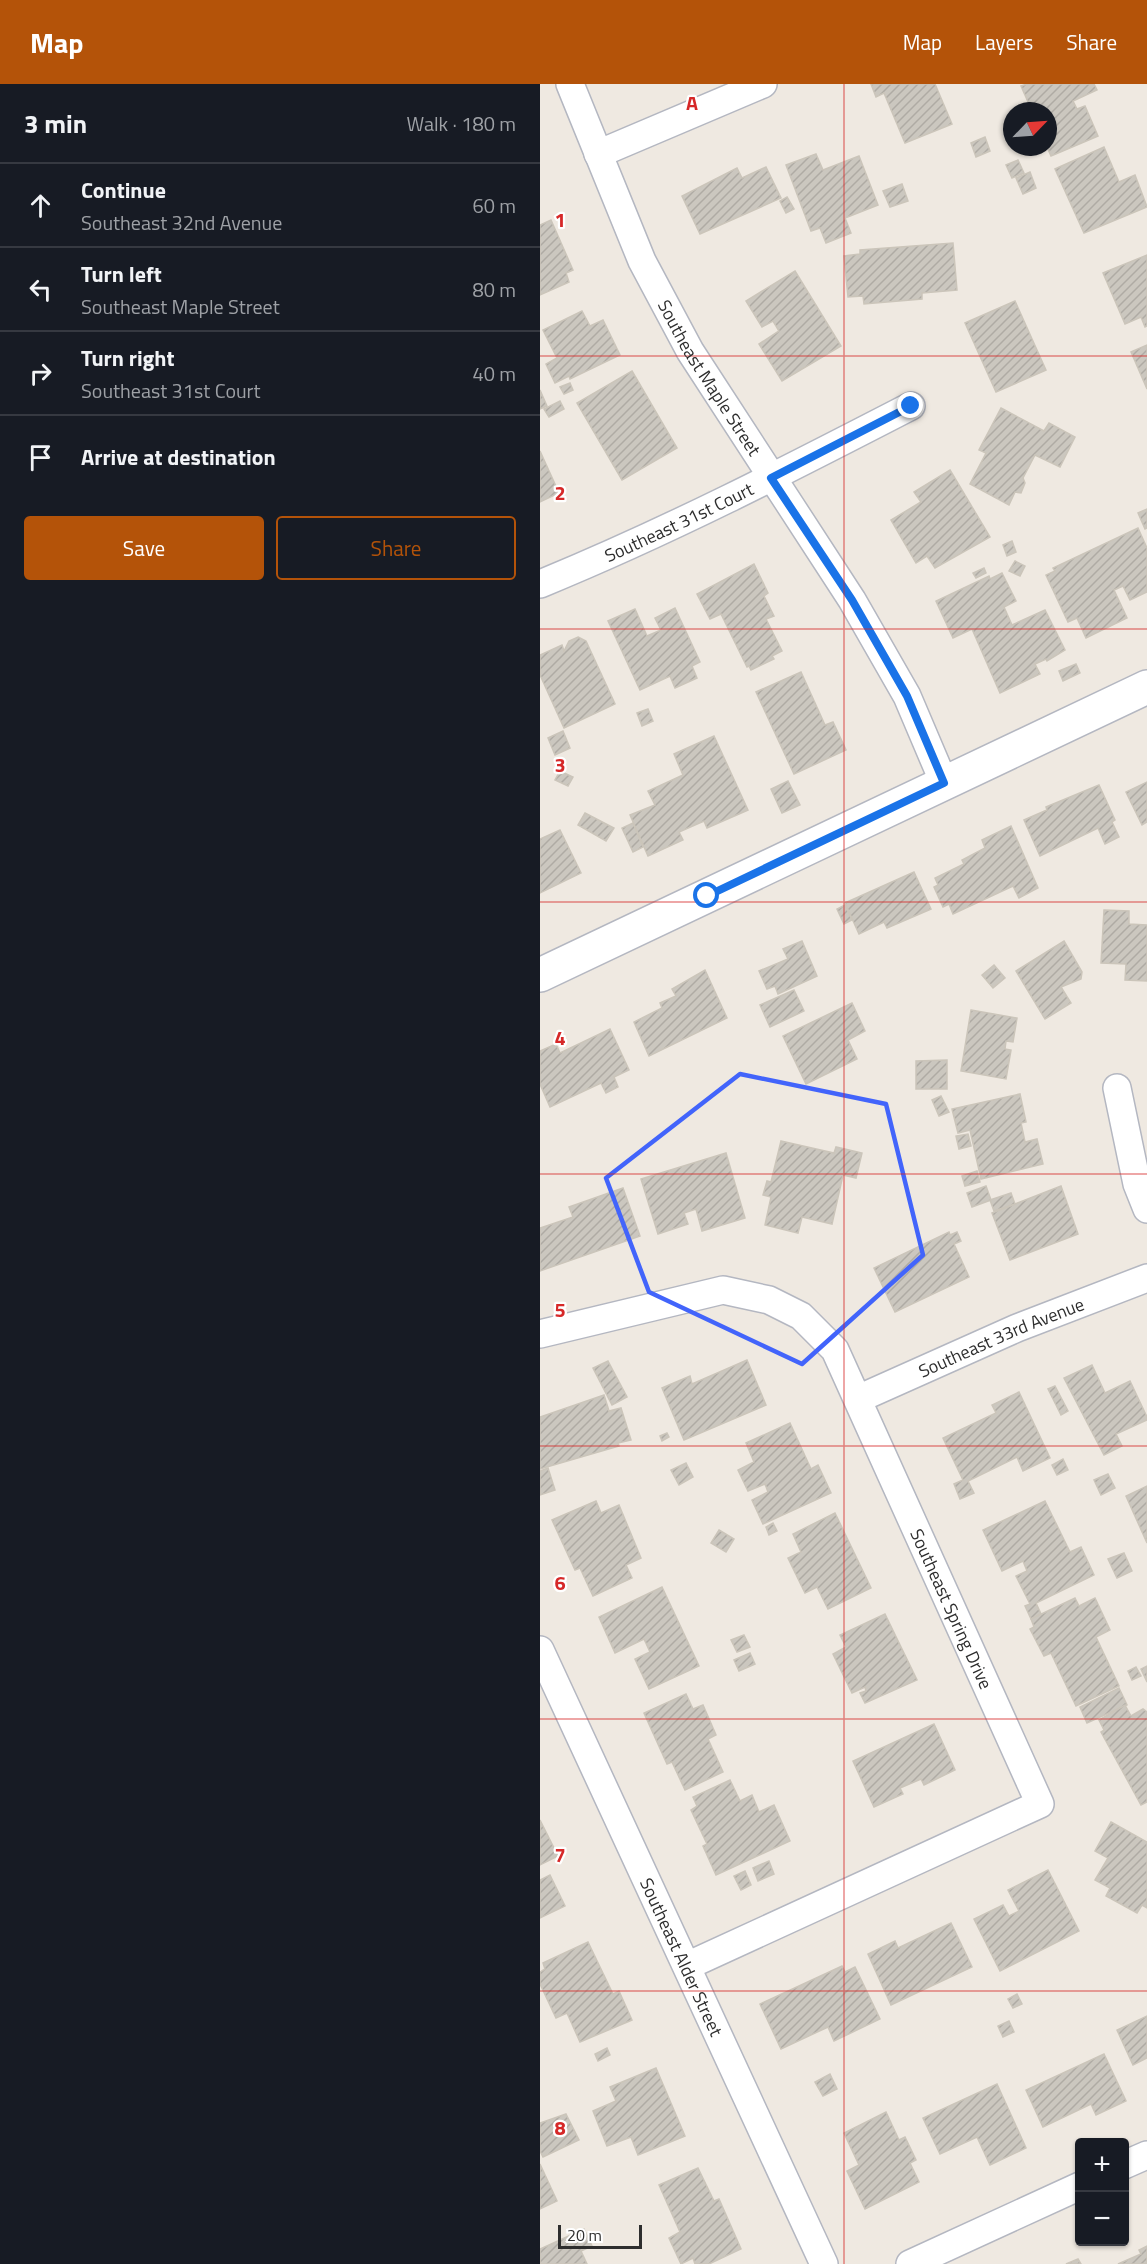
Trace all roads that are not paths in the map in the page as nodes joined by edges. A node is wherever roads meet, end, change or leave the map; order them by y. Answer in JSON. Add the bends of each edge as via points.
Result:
{"nodes":[{"id":1,"x":570,"y":84,"type":"edge"},
{"id":2,"x":764,"y":84,"type":"edge"},
{"id":3,"x":598,"y":154,"type":"junction"},
{"id":4,"x":911,"y":406,"type":"dead end"},
{"id":5,"x":771,"y":478,"type":"junction"},
{"id":6,"x":540,"y":584,"type":"edge"},
{"id":7,"x":1147,"y":687,"type":"edge"},
{"id":8,"x":944,"y":783,"type":"junction"},
{"id":9,"x":540,"y":975,"type":"edge"},
{"id":10,"x":1117,"y":1088,"type":"dead end"},
{"id":11,"x":1147,"y":1209,"type":"edge"},
{"id":12,"x":1147,"y":1278,"type":"edge"},
{"id":13,"x":540,"y":1334,"type":"edge"},
{"id":14,"x":858,"y":1399,"type":"junction"},
{"id":15,"x":540,"y":1650,"type":"edge"},
{"id":16,"x":687,"y":1966,"type":"junction"},
{"id":17,"x":1147,"y":2155,"type":"edge"},
{"id":18,"x":1129,"y":2163,"type":"edge"},
{"id":19,"x":1075,"y":2188,"type":"edge"},
{"id":20,"x":824,"y":2264,"type":"edge"},
{"id":21,"x":909,"y":2264,"type":"edge"}],
"edges":[{"from":1,"to":3,"type":"street","name":"Southeast Maple Street"},
{"from":2,"to":3,"type":"street"},
{"from":3,"to":5,"type":"street","name":"Southeast Maple Street","via":[[642,261],[684,341]]},
{"from":4,"to":5,"type":"street","name":"Southeast 31st Court"},
{"from":5,"to":6,"type":"street","name":"Southeast 31st Court"},
{"from":5,"to":8,"type":"street","name":"Southeast Maple Street","via":[[852,600],[907,696]]},
{"from":7,"to":8,"type":"main road"},
{"from":8,"to":9,"type":"main road"},
{"from":10,"to":11,"type":"street","via":[[1137,1184]]},
{"from":12,"to":14,"type":"street","name":"Southeast 33rd Avenue","via":[[1017,1328]]},
{"from":13,"to":14,"type":"street","name":"Southeast Spring Drive","via":[[723,1290],[769,1300],[801,1316],[835,1350]]},
{"from":14,"to":16,"type":"street","name":"Southeast Spring Drive","via":[[1040,1804]]},
{"from":15,"to":16,"type":"street","name":"Southeast Alder Street"},
{"from":16,"to":20,"type":"street","name":"Southeast Alder Street"},
{"from":17,"to":18,"type":"street"},
{"from":19,"to":21,"type":"street"}]}
